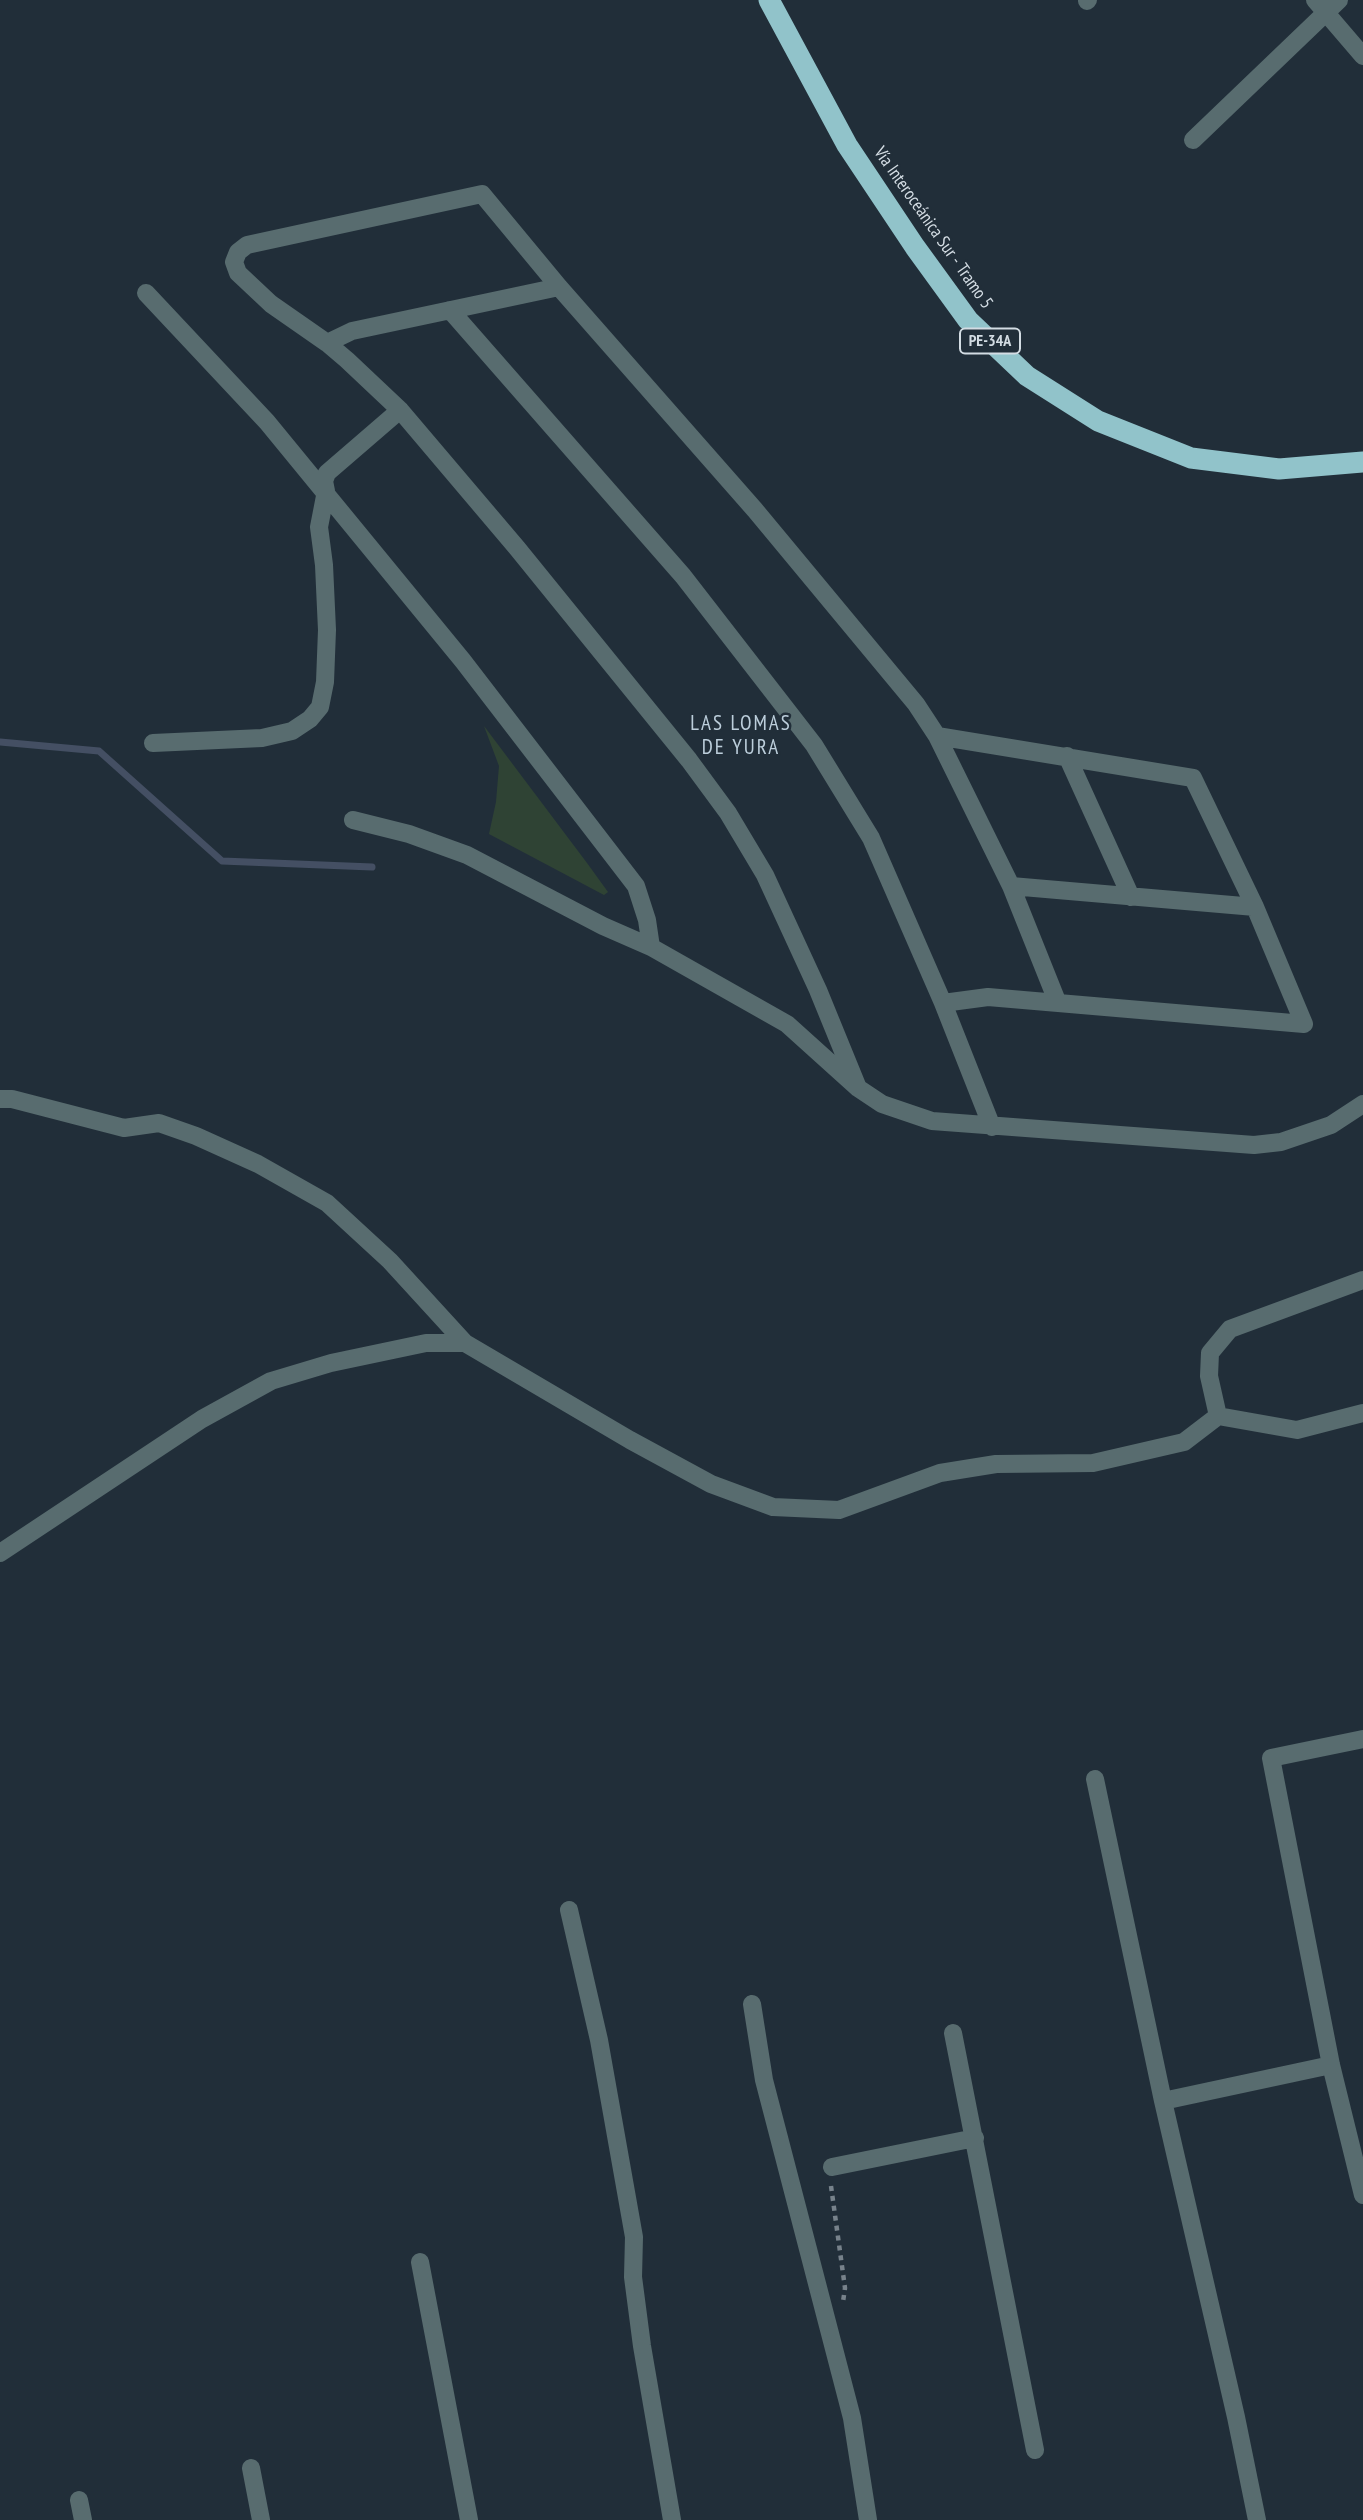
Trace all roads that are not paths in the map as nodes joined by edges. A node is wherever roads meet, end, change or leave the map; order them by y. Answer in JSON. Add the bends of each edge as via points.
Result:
{"nodes":[{"id":1,"x":769,"y":0,"type":"edge"},
{"id":2,"x":1326,"y":4,"type":"edge"},
{"id":3,"x":1363,"y":56,"type":"edge"},
{"id":4,"x":1193,"y":140,"type":"dead end"},
{"id":5,"x":559,"y":287,"type":"junction"},
{"id":6,"x":146,"y":293,"type":"dead end"},
{"id":7,"x":450,"y":310,"type":"junction"},
{"id":8,"x":327,"y":343,"type":"junction"},
{"id":9,"x":400,"y":410,"type":"junction"},
{"id":10,"x":1363,"y":462,"type":"edge"},
{"id":11,"x":326,"y":491,"type":"junction"},
{"id":12,"x":937,"y":736,"type":"junction"},
{"id":13,"x":153,"y":743,"type":"dead end"},
{"id":14,"x":1067,"y":756,"type":"junction"},
{"id":15,"x":353,"y":820,"type":"dead end"},
{"id":16,"x":1011,"y":886,"type":"junction"},
{"id":17,"x":1131,"y":897,"type":"junction"},
{"id":18,"x":1255,"y":907,"type":"junction"},
{"id":19,"x":650,"y":947,"type":"junction"},
{"id":20,"x":1057,"y":1001,"type":"junction"},
{"id":21,"x":943,"y":1003,"type":"junction"},
{"id":22,"x":858,"y":1088,"type":"junction"},
{"id":23,"x":0,"y":1099,"type":"edge"},
{"id":24,"x":1363,"y":1104,"type":"edge"},
{"id":25,"x":992,"y":1127,"type":"junction"},
{"id":26,"x":1363,"y":1280,"type":"edge"},
{"id":27,"x":465,"y":1343,"type":"junction"},
{"id":28,"x":1363,"y":1413,"type":"edge"},
{"id":29,"x":1218,"y":1416,"type":"junction"},
{"id":30,"x":0,"y":1553,"type":"edge"},
{"id":31,"x":1363,"y":1740,"type":"edge"},
{"id":32,"x":1095,"y":1779,"type":"dead end"},
{"id":33,"x":569,"y":1910,"type":"dead end"},
{"id":34,"x":752,"y":2004,"type":"dead end"},
{"id":35,"x":953,"y":2033,"type":"dead end"},
{"id":36,"x":1331,"y":2065,"type":"junction"},
{"id":37,"x":1163,"y":2101,"type":"junction"},
{"id":38,"x":975,"y":2138,"type":"junction"},
{"id":39,"x":832,"y":2168,"type":"road end"},
{"id":40,"x":1363,"y":2195,"type":"edge"},
{"id":41,"x":421,"y":2262,"type":"dead end"},
{"id":42,"x":1035,"y":2450,"type":"dead end"},
{"id":43,"x":251,"y":2468,"type":"dead end"},
{"id":44,"x":79,"y":2500,"type":"dead end"},
{"id":45,"x":83,"y":2520,"type":"edge"},
{"id":46,"x":261,"y":2520,"type":"edge"},
{"id":47,"x":469,"y":2520,"type":"edge"},
{"id":48,"x":672,"y":2520,"type":"edge"},
{"id":49,"x":868,"y":2520,"type":"edge"},
{"id":50,"x":1257,"y":2520,"type":"edge"}],
"edges":[{"from":1,"to":10,"type":"highway","name":"Vía Interoceánica Sur - Tramo 5","number":"PE-34A","via":[[848,145],[915,247],[968,320],[1027,376],[1098,421],[1191,458],[1279,469]]},
{"from":2,"to":3,"type":"street"},
{"from":2,"to":4,"type":"street"},
{"from":5,"to":7,"type":"street"},
{"from":5,"to":8,"type":"street","via":[[482,194],[247,245],[238,252],[234,262],[238,273],[271,304]]},
{"from":5,"to":12,"type":"street","via":[[881,659]]},
{"from":6,"to":11,"type":"street"},
{"from":7,"to":8,"type":"street","via":[[352,331]]},
{"from":7,"to":21,"type":"street","via":[[682,576],[799,724],[871,838]]},
{"from":8,"to":9,"type":"street"},
{"from":9,"to":11,"type":"street","via":[[327,473]]},
{"from":9,"to":22,"type":"street","via":[[681,749],[728,813],[770,886]]},
{"from":11,"to":13,"type":"street","via":[[320,527],[327,630],[320,707],[292,731],[262,738]]},
{"from":11,"to":19,"type":"street","via":[[636,886]]},
{"from":12,"to":14,"type":"street"},
{"from":12,"to":16,"type":"street"},
{"from":14,"to":17,"type":"street"},
{"from":14,"to":18,"type":"street","via":[[1193,778]]},
{"from":15,"to":19,"type":"street","via":[[467,855]]},
{"from":16,"to":17,"type":"street"},
{"from":16,"to":20,"type":"street"},
{"from":17,"to":18,"type":"street"},
{"from":18,"to":20,"type":"street","via":[[1304,1024]]},
{"from":19,"to":22,"type":"street","via":[[787,1024]]},
{"from":20,"to":21,"type":"street","via":[[988,997]]},
{"from":21,"to":25,"type":"street"},
{"from":22,"to":25,"type":"street","via":[[882,1104],[932,1121]]},
{"from":23,"to":27,"type":"street","via":[[124,1128],[159,1123],[258,1164],[327,1203],[390,1261]]},
{"from":24,"to":25,"type":"street","via":[[1331,1125],[1281,1142],[1254,1145]]},
{"from":26,"to":29,"type":"street","via":[[1230,1329],[1210,1353],[1209,1376]]},
{"from":27,"to":29,"type":"street","via":[[711,1484],[773,1507],[839,1510],[940,1473],[996,1464],[1093,1463],[1184,1442]]},
{"from":27,"to":30,"type":"street","via":[[394,1348],[271,1381],[202,1419]]},
{"from":28,"to":29,"type":"street","via":[[1297,1430]]},
{"from":31,"to":36,"type":"street","via":[[1271,1758]]},
{"from":32,"to":37,"type":"street"},
{"from":33,"to":48,"type":"street","via":[[599,2040],[634,2237],[633,2277],[642,2346]]},
{"from":34,"to":49,"type":"street","via":[[764,2080],[852,2418]]},
{"from":35,"to":38,"type":"street"},
{"from":36,"to":37,"type":"street"},
{"from":36,"to":40,"type":"street"},
{"from":37,"to":50,"type":"street"},
{"from":38,"to":39,"type":"street"},
{"from":38,"to":42,"type":"street"},
{"from":41,"to":47,"type":"street"},
{"from":43,"to":46,"type":"street"},
{"from":44,"to":45,"type":"street"}]}
